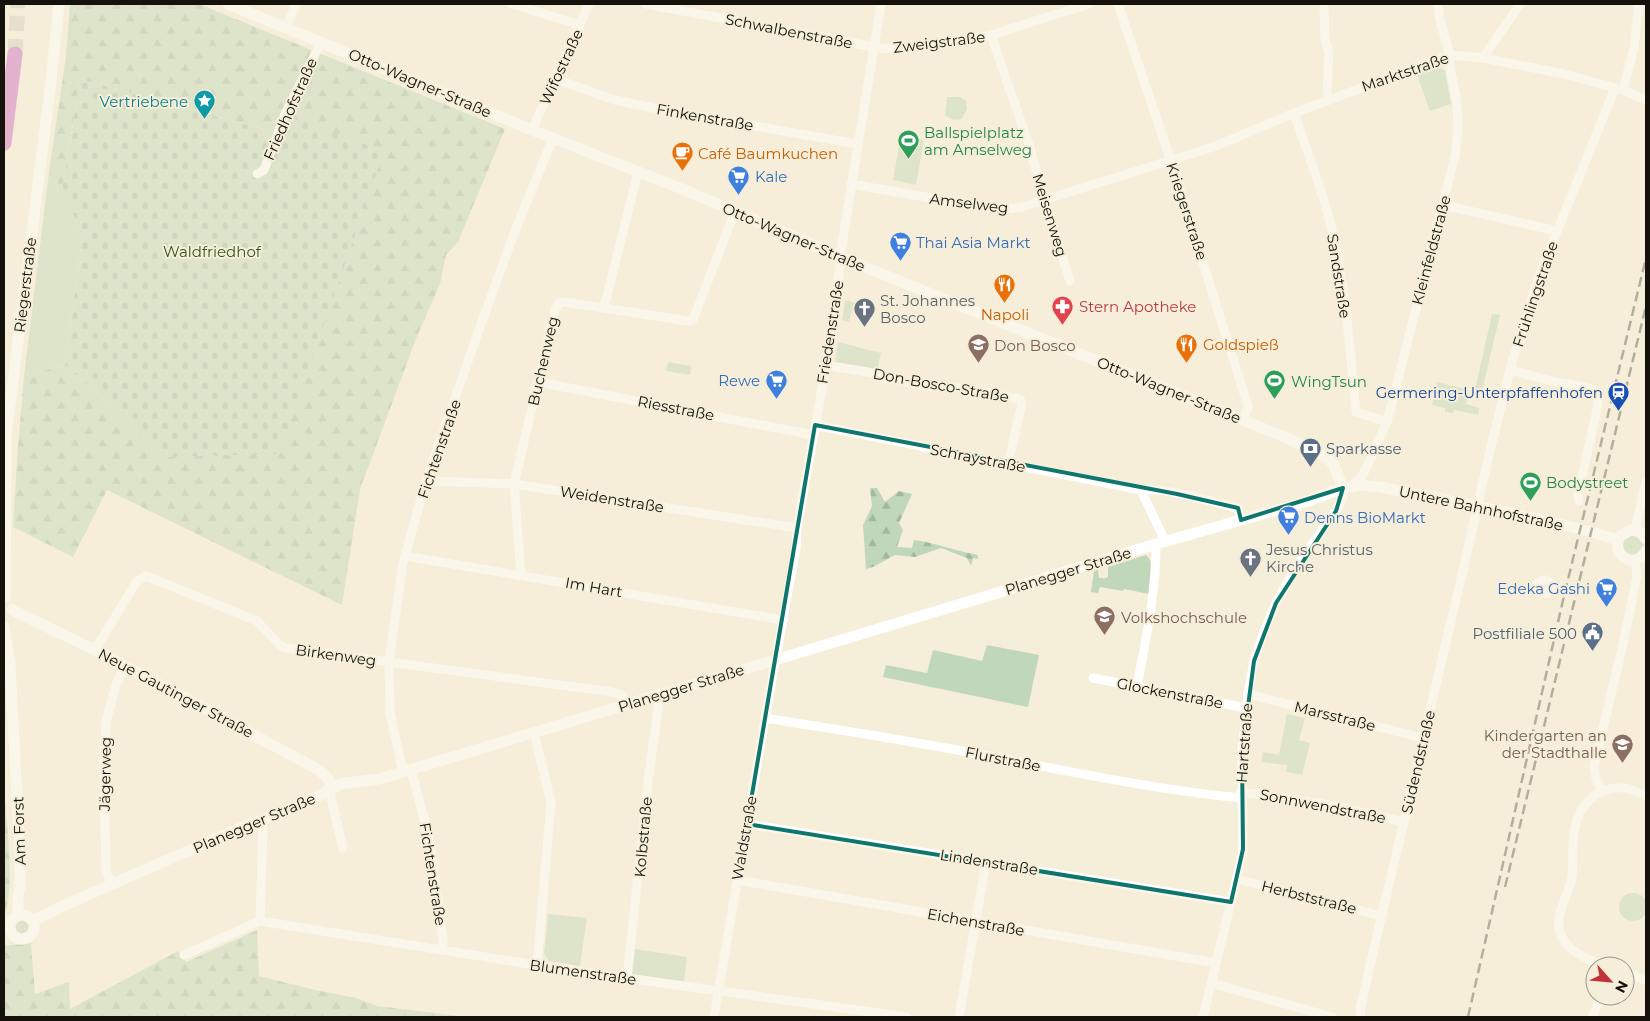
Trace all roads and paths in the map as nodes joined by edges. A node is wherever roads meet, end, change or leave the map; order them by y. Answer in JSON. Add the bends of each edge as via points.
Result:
{"nodes":[{"id":1,"x":59,"y":4,"type":"edge"},
{"id":2,"x":228,"y":4,"type":"edge"},
{"id":3,"x":296,"y":4,"type":"edge"},
{"id":4,"x":512,"y":4,"type":"edge"},
{"id":5,"x":589,"y":4,"type":"edge"},
{"id":6,"x":646,"y":4,"type":"edge"},
{"id":7,"x":881,"y":4,"type":"edge"},
{"id":8,"x":1089,"y":4,"type":"edge"},
{"id":9,"x":1118,"y":4,"type":"edge"},
{"id":10,"x":1324,"y":4,"type":"edge"},
{"id":11,"x":1438,"y":4,"type":"edge"},
{"id":12,"x":1520,"y":4,"type":"edge"},
{"id":13,"x":1639,"y":4,"type":"edge"},
{"id":14,"x":580,"y":25,"type":"junction"},
{"id":15,"x":286,"y":28,"type":"junction"},
{"id":16,"x":991,"y":35,"type":"junction"},
{"id":17,"x":321,"y":42,"type":"junction"},
{"id":18,"x":873,"y":47,"type":"junction"},
{"id":19,"x":15,"y":54,"type":"tunnel mouth"},
{"id":20,"x":1450,"y":55,"type":"junction"},
{"id":21,"x":1483,"y":58,"type":"junction"},
{"id":22,"x":555,"y":79,"type":"junction"},
{"id":23,"x":1619,"y":89,"type":"junction"},
{"id":24,"x":1329,"y":100,"type":"junction"},
{"id":25,"x":1646,"y":100,"type":"edge"},
{"id":26,"x":1294,"y":113,"type":"junction"},
{"id":27,"x":532,"y":130,"type":"junction"},
{"id":28,"x":553,"y":138,"type":"junction"},
{"id":29,"x":4,"y":143,"type":"edge"},
{"id":30,"x":857,"y":144,"type":"junction"},
{"id":31,"x":1172,"y":161,"type":"junction"},
{"id":32,"x":638,"y":172,"type":"junction"},
{"id":33,"x":257,"y":174,"type":"dead end"},
{"id":34,"x":852,"y":184,"type":"junction"},
{"id":35,"x":1045,"y":201,"type":"junction"},
{"id":36,"x":1443,"y":205,"type":"junction"},
{"id":37,"x":735,"y":211,"type":"junction"},
{"id":38,"x":1557,"y":231,"type":"junction"},
{"id":39,"x":841,"y":257,"type":"junction"},
{"id":40,"x":1070,"y":281,"type":"dead end"},
{"id":41,"x":604,"y":308,"type":"junction"},
{"id":42,"x":825,"y":365,"type":"junction"},
{"id":43,"x":1510,"y":370,"type":"junction"},
{"id":44,"x":538,"y":382,"type":"junction"},
{"id":45,"x":1244,"y":419,"type":"junction"},
{"id":46,"x":1387,"y":422,"type":"junction"},
{"id":47,"x":814,"y":430,"type":"junction"},
{"id":48,"x":1008,"y":464,"type":"junction"},
{"id":49,"x":1584,"y":470,"type":"junction"},
{"id":50,"x":1574,"y":474,"type":"dead end"},
{"id":51,"x":1646,"y":481,"type":"edge"},
{"id":52,"x":426,"y":482,"type":"junction"},
{"id":53,"x":514,"y":484,"type":"junction"},
{"id":54,"x":1348,"y":487,"type":"junction"},
{"id":55,"x":1144,"y":490,"type":"junction"},
{"id":56,"x":1579,"y":501,"type":"dead end"},
{"id":57,"x":1477,"y":507,"type":"junction"},
{"id":58,"x":1241,"y":519,"type":"junction"},
{"id":59,"x":797,"y":528,"type":"junction"},
{"id":60,"x":1635,"y":530,"type":"junction"},
{"id":61,"x":1646,"y":539,"type":"edge"},
{"id":62,"x":1618,"y":540,"type":"junction"},
{"id":63,"x":1161,"y":542,"type":"junction"},
{"id":64,"x":1646,"y":552,"type":"edge"},
{"id":65,"x":405,"y":556,"type":"junction"},
{"id":66,"x":1635,"y":560,"type":"junction"},
{"id":67,"x":521,"y":575,"type":"junction"},
{"id":68,"x":4,"y":596,"type":"edge"},
{"id":69,"x":12,"y":610,"type":"junction"},
{"id":70,"x":4,"y":619,"type":"edge"},
{"id":71,"x":783,"y":620,"type":"junction"},
{"id":72,"x":4,"y":626,"type":"edge"},
{"id":73,"x":95,"y":650,"type":"junction"},
{"id":74,"x":776,"y":659,"type":"junction"},
{"id":75,"x":389,"y":662,"type":"junction"},
{"id":76,"x":125,"y":666,"type":"junction"},
{"id":77,"x":1093,"y":678,"type":"dead end"},
{"id":78,"x":1137,"y":686,"type":"junction"},
{"id":79,"x":1248,"y":694,"type":"junction"},
{"id":80,"x":658,"y":696,"type":"junction"},
{"id":81,"x":627,"y":705,"type":"junction"},
{"id":82,"x":1246,"y":708,"type":"junction"},
{"id":83,"x":764,"y":718,"type":"junction"},
{"id":84,"x":534,"y":733,"type":"junction"},
{"id":85,"x":1423,"y":738,"type":"junction"},
{"id":86,"x":407,"y":771,"type":"junction"},
{"id":87,"x":331,"y":788,"type":"junction"},
{"id":88,"x":1602,"y":791,"type":"junction"},
{"id":89,"x":1241,"y":795,"type":"junction"},
{"id":90,"x":1646,"y":796,"type":"edge"},
{"id":91,"x":260,"y":820,"type":"junction"},
{"id":92,"x":1404,"y":822,"type":"junction"},
{"id":93,"x":747,"y":824,"type":"junction"},
{"id":94,"x":343,"y":848,"type":"dead end"},
{"id":95,"x":986,"y":862,"type":"junction"},
{"id":96,"x":1237,"y":879,"type":"junction"},
{"id":97,"x":737,"y":880,"type":"junction"},
{"id":98,"x":112,"y":884,"type":"junction"},
{"id":99,"x":1231,"y":902,"type":"junction"},
{"id":100,"x":1382,"y":916,"type":"junction"},
{"id":101,"x":26,"y":918,"type":"junction"},
{"id":102,"x":260,"y":921,"type":"junction"},
{"id":103,"x":976,"y":922,"type":"junction"},
{"id":104,"x":7,"y":935,"type":"edge"},
{"id":105,"x":442,"y":950,"type":"junction"},
{"id":106,"x":184,"y":955,"type":"dead end"},
{"id":107,"x":1585,"y":956,"type":"edge"},
{"id":108,"x":1216,"y":963,"type":"junction"},
{"id":109,"x":537,"y":966,"type":"junction"},
{"id":110,"x":628,"y":978,"type":"junction"},
{"id":111,"x":1211,"y":983,"type":"junction"},
{"id":112,"x":718,"y":990,"type":"junction"},
{"id":113,"x":1597,"y":1006,"type":"edge"},
{"id":114,"x":1298,"y":1013,"type":"edge"},
{"id":115,"x":1593,"y":1014,"type":"dead end"},
{"id":116,"x":714,"y":1017,"type":"edge"},
{"id":117,"x":906,"y":1017,"type":"edge"},
{"id":118,"x":959,"y":1017,"type":"edge"},
{"id":119,"x":1203,"y":1017,"type":"edge"},
{"id":120,"x":1332,"y":1017,"type":"edge"},
{"id":121,"x":1361,"y":1017,"type":"edge"}],
"edges":[{"from":1,"to":68,"type":"street","name":"Riegerstraße","via":[[6,436]]},
{"from":2,"to":15,"type":"street","name":"Otto-Wagner-Straße"},
{"from":3,"to":15,"type":"street"},
{"from":4,"to":14,"type":"street"},
{"from":5,"to":14,"type":"street","name":"Wifostraße"},
{"from":6,"to":18,"type":"street","name":"Schwalbenstraße"},
{"from":7,"to":18,"type":"street","name":"Friedenstraße"},
{"from":8,"to":16,"type":"street","name":"Zweigstraße"},
{"from":9,"to":31,"type":"street","name":"Kriegerstraße"},
{"from":10,"to":24,"type":"street"},
{"from":11,"to":20,"type":"street","name":"Kleinfeldstraße"},
{"from":12,"to":21,"type":"street"},
{"from":13,"to":23,"type":"street","name":"Frühlingstraße","via":[[1634,48]]},
{"from":14,"to":22,"type":"street","name":"Wifostraße"},
{"from":15,"to":17,"type":"street","name":"Otto-Wagner-Straße"},
{"from":16,"to":18,"type":"street","name":"Zweigstraße","via":[[926,47]]},
{"from":16,"to":35,"type":"street","name":"Meisenweg"},
{"from":17,"to":27,"type":"street","name":"Otto-Wagner-Straße"},
{"from":17,"to":33,"type":"street","name":"Friedhofstraße","via":[[285,114],[264,170]]},
{"from":18,"to":30,"type":"street","name":"Friedenstraße"},
{"from":19,"to":29,"type":"highway"},
{"from":20,"to":21,"type":"street","name":"Marktstraße"},
{"from":20,"to":24,"type":"street","name":"Marktstraße"},
{"from":20,"to":36,"type":"street","name":"Kleinfeldstraße","via":[[1458,130]]},
{"from":21,"to":23,"type":"street","name":"Marktstraße"},
{"from":22,"to":27,"type":"street","name":"Wifostraße"},
{"from":22,"to":30,"type":"street","name":"Finkenstraße","via":[[614,100]]},
{"from":23,"to":25,"type":"street","name":"Marktstraße"},
{"from":23,"to":38,"type":"street","name":"Frühlingstraße"},
{"from":24,"to":26,"type":"street","name":"Marktstraße"},
{"from":26,"to":31,"type":"street","name":"Marktstraße"},
{"from":26,"to":46,"type":"street","name":"Sandstraße","via":[[1332,232],[1342,286],[1356,412]]},
{"from":27,"to":28,"type":"street","name":"Otto-Wagner-Straße"},
{"from":28,"to":32,"type":"street","name":"Otto-Wagner-Straße"},
{"from":28,"to":52,"type":"street","name":"Fichtenstraße","via":[[504,262]]},
{"from":30,"to":34,"type":"street","name":"Friedenstraße"},
{"from":31,"to":35,"type":"street","name":"Amselweg"},
{"from":31,"to":45,"type":"street","name":"Kriegerstraße","via":[[1248,406]]},
{"from":32,"to":37,"type":"street","name":"Otto-Wagner-Straße"},
{"from":32,"to":41,"type":"street"},
{"from":34,"to":35,"type":"street","name":"Amselweg","via":[[994,209],[1022,208]]},
{"from":34,"to":39,"type":"street","name":"Friedenstraße"},
{"from":35,"to":40,"type":"street","name":"Meisenweg"},
{"from":36,"to":38,"type":"street"},
{"from":36,"to":46,"type":"street","name":"Kleinfeldstraße"},
{"from":37,"to":39,"type":"street","name":"Otto-Wagner-Straße"},
{"from":37,"to":41,"type":"street","via":[[693,320]]},
{"from":38,"to":43,"type":"street","name":"Frühlingstraße","via":[[1532,294]]},
{"from":39,"to":42,"type":"street","name":"Friedenstraße"},
{"from":39,"to":45,"type":"street","name":"Otto-Wagner-Straße"},
{"from":41,"to":44,"type":"street","name":"Buchenweg","via":[[564,302],[558,304]]},
{"from":42,"to":47,"type":"street","name":"Friedenstraße"},
{"from":42,"to":48,"type":"street","name":"Don-Bosco-Straße","via":[[934,387],[1018,398],[1022,404]]},
{"from":43,"to":49,"type":"street","via":[[1589,388],[1596,394],[1598,405]]},
{"from":43,"to":57,"type":"street","name":"Frühlingstraße"},
{"from":44,"to":47,"type":"street","name":"Riesstraße"},
{"from":44,"to":53,"type":"street","name":"Buchenweg"},
{"from":45,"to":54,"type":"street","name":"Otto-Wagner-Straße","via":[[1325,456]]},
{"from":46,"to":54,"type":"street","name":"Kleinfeldstraße","via":[[1364,473]]},
{"from":47,"to":48,"type":"street","name":"Schraystraße"},
{"from":47,"to":59,"type":"street","name":"Friedenstraße"},
{"from":48,"to":55,"type":"street","name":"Schraystraße"},
{"from":49,"to":50,"type":"street"},
{"from":49,"to":56,"type":"street"},
{"from":51,"to":60,"type":"street"},
{"from":52,"to":53,"type":"street","name":"Weidenstraße"},
{"from":52,"to":65,"type":"street","name":"Fichtenstraße"},
{"from":53,"to":59,"type":"street","name":"Weidenstraße"},
{"from":53,"to":67,"type":"street","name":"Buchenweg"},
{"from":54,"to":57,"type":"street","name":"Untere Bahnhofstraße","via":[[1380,487]]},
{"from":54,"to":58,"type":"street","name":"Planegger Straße"},
{"from":54,"to":79,"type":"street","name":"Hartstraße","via":[[1276,603],[1259,646]]},
{"from":55,"to":58,"type":"street","name":"Schraystraße","via":[[1238,508]]},
{"from":55,"to":63,"type":"street"},
{"from":57,"to":62,"type":"street","name":"Untere Bahnhofstraße"},
{"from":57,"to":85,"type":"street","name":"Südendstraße"},
{"from":58,"to":63,"type":"street","name":"Planegger Straße"},
{"from":59,"to":71,"type":"street","name":"Friedenstraße"},
{"from":60,"to":61,"type":"street"},
{"from":60,"to":62,"type":"street","via":[[1627,531]]},
{"from":62,"to":66,"type":"street","via":[[1622,556]]},
{"from":63,"to":74,"type":"street","name":"Planegger Straße"},
{"from":63,"to":78,"type":"street"},
{"from":64,"to":66,"type":"street"},
{"from":65,"to":67,"type":"street","name":"Im Hart"},
{"from":65,"to":75,"type":"street","name":"Fichtenstraße"},
{"from":66,"to":88,"type":"street","via":[[1637,576],[1594,766]]},
{"from":67,"to":71,"type":"street","name":"Im Hart"},
{"from":68,"to":69,"type":"street","via":[[11,602]]},
{"from":69,"to":70,"type":"street"},
{"from":69,"to":73,"type":"street","name":"Neue Gautinger Straße"},
{"from":71,"to":74,"type":"street","name":"Friedenstraße"},
{"from":72,"to":101,"type":"street","name":"Am Forst","via":[[10,666],[20,854],[18,895]]},
{"from":73,"to":75,"type":"street","name":"Birkenweg","via":[[137,581],[146,576],[257,622],[282,647]]},
{"from":73,"to":76,"type":"street","name":"Neue Gautinger Straße"},
{"from":74,"to":80,"type":"street","name":"Planegger Straße"},
{"from":74,"to":83,"type":"street","name":"Waldstraße"},
{"from":75,"to":81,"type":"street","name":"Birkenweg","via":[[612,692],[622,695]]},
{"from":75,"to":86,"type":"street","name":"Fichtenstraße","via":[[390,713]]},
{"from":76,"to":87,"type":"street","name":"Neue Gautinger Straße","via":[[319,769]]},
{"from":76,"to":98,"type":"street","name":"Jägerweg","via":[[106,722],[106,871]]},
{"from":77,"to":78,"type":"street","name":"Glockenstraße"},
{"from":78,"to":82,"type":"street","name":"Glockenstraße"},
{"from":79,"to":82,"type":"street","name":"Hartstraße"},
{"from":79,"to":85,"type":"street","name":"Marsstraße"},
{"from":80,"to":81,"type":"street","name":"Planegger Straße"},
{"from":80,"to":110,"type":"street","name":"Kolbstraße"},
{"from":81,"to":84,"type":"street","name":"Planegger Straße"},
{"from":82,"to":89,"type":"street","name":"Hartstraße"},
{"from":83,"to":89,"type":"street","name":"Flurstraße","via":[[1078,774]]},
{"from":83,"to":93,"type":"street","name":"Waldstraße"},
{"from":84,"to":86,"type":"street","name":"Planegger Straße"},
{"from":84,"to":109,"type":"street","via":[[551,802]]},
{"from":85,"to":92,"type":"street","name":"Südendstraße"},
{"from":86,"to":87,"type":"street","name":"Planegger Straße"},
{"from":86,"to":105,"type":"street","name":"Fichtenstraße","via":[[430,841]]},
{"from":87,"to":91,"type":"street","name":"Planegger Straße","via":[[307,803]]},
{"from":87,"to":94,"type":"street"},
{"from":88,"to":90,"type":"street","via":[[1626,788]]},
{"from":88,"to":107,"type":"street","via":[[1586,803],[1577,820],[1572,876],[1559,923],[1562,937],[1571,949]]},
{"from":89,"to":92,"type":"street","name":"Sonnwendstraße","via":[[1324,804]]},
{"from":89,"to":96,"type":"street","name":"Hartstraße","via":[[1243,844]]},
{"from":91,"to":98,"type":"street","name":"Planegger Straße"},
{"from":91,"to":102,"type":"street","via":[[264,827]]},
{"from":92,"to":100,"type":"street","name":"Südendstraße"},
{"from":93,"to":95,"type":"street","name":"Lindenstraße"},
{"from":93,"to":97,"type":"street","name":"Waldstraße"},
{"from":95,"to":99,"type":"street","name":"Lindenstraße"},
{"from":95,"to":103,"type":"street"},
{"from":96,"to":99,"type":"street","name":"Hartstraße"},
{"from":96,"to":100,"type":"street","name":"Herbststraße"},
{"from":97,"to":103,"type":"street","name":"Eichenstraße"},
{"from":97,"to":112,"type":"street","name":"Waldstraße"},
{"from":98,"to":101,"type":"street","name":"Planegger Straße"},
{"from":99,"to":108,"type":"street","name":"Hartstraße"},
{"from":100,"to":121,"type":"street","name":"Südendstraße"},
{"from":101,"to":104,"type":"street","name":"Planegger Straße","via":[[11,922]]},
{"from":101,"to":104,"type":"street","name":"Planegger Straße","via":[[33,932],[28,938],[20,940]]},
{"from":102,"to":105,"type":"street","name":"Blumenstraße"},
{"from":102,"to":106,"type":"street"},
{"from":103,"to":108,"type":"street","name":"Eichenstraße"},
{"from":103,"to":118,"type":"street"},
{"from":105,"to":109,"type":"street","name":"Blumenstraße"},
{"from":108,"to":111,"type":"street","name":"Hartstraße"},
{"from":109,"to":110,"type":"street","name":"Blumenstraße"},
{"from":110,"to":112,"type":"street","name":"Blumenstraße"},
{"from":111,"to":114,"type":"street"},
{"from":111,"to":119,"type":"street","name":"Hartstraße"},
{"from":112,"to":116,"type":"street","name":"Waldstraße"},
{"from":112,"to":117,"type":"street","name":"Blumenstraße"},
{"from":113,"to":115,"type":"street"},
{"from":114,"to":120,"type":"street"}]}
